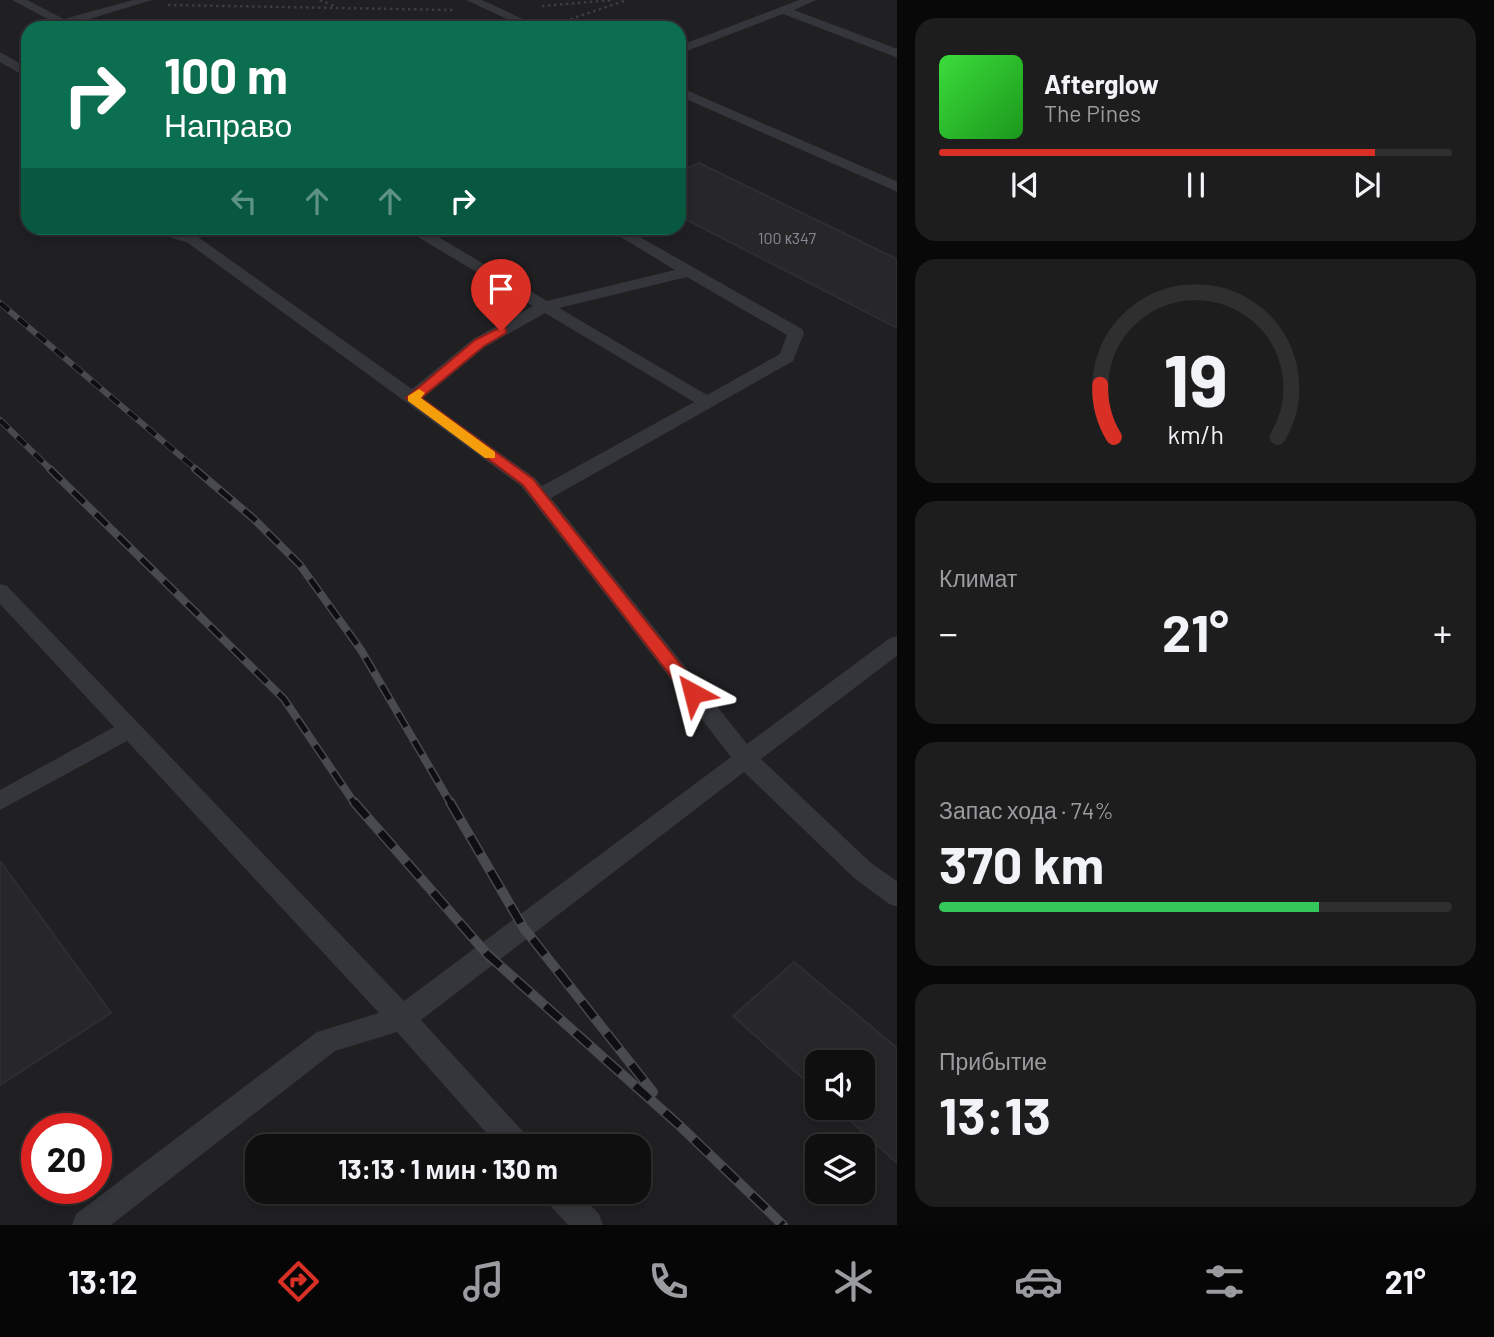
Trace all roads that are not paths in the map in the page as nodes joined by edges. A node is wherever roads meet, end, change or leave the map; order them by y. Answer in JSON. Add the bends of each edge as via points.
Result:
{"nodes":[{"id":1,"x":18,"y":0,"type":"edge"},
{"id":2,"x":146,"y":0,"type":"edge"},
{"id":3,"x":472,"y":0,"type":"edge"},
{"id":4,"x":810,"y":0,"type":"edge"},
{"id":5,"x":783,"y":10,"type":"junction"},
{"id":6,"x":59,"y":21,"type":"edge"},
{"id":7,"x":70,"y":21,"type":"edge"},
{"id":8,"x":520,"y":21,"type":"edge"},
{"id":9,"x":686,"y":47,"type":"edge"},
{"id":10,"x":897,"y":54,"type":"edge"},
{"id":11,"x":0,"y":56,"type":"edge"},
{"id":12,"x":21,"y":70,"type":"edge"},
{"id":13,"x":686,"y":94,"type":"edge"},
{"id":14,"x":897,"y":188,"type":"edge"},
{"id":15,"x":182,"y":235,"type":"edge"},
{"id":16,"x":424,"y":235,"type":"edge"},
{"id":17,"x":626,"y":235,"type":"edge"},
{"id":18,"x":690,"y":271,"type":"junction"},
{"id":19,"x":545,"y":306,"type":"junction"},
{"id":20,"x":412,"y":398,"type":"junction"},
{"id":21,"x":707,"y":402,"type":"junction"},
{"id":22,"x":540,"y":496,"type":"junction"},
{"id":23,"x":0,"y":591,"type":"edge"},
{"id":24,"x":897,"y":643,"type":"edge"},
{"id":25,"x":130,"y":729,"type":"junction"},
{"id":26,"x":745,"y":758,"type":"junction"},
{"id":27,"x":0,"y":801,"type":"edge"},
{"id":28,"x":897,"y":897,"type":"edge"},
{"id":29,"x":402,"y":1018,"type":"junction"},
{"id":30,"x":506,"y":1134,"type":"edge"},
{"id":31,"x":569,"y":1204,"type":"edge"},
{"id":32,"x":87,"y":1225,"type":"edge"},
{"id":33,"x":589,"y":1225,"type":"edge"}],
"edges":[{"from":1,"to":6,"type":"lane"},
{"from":2,"to":7,"type":"lane"},
{"from":3,"to":8,"type":"lane"},
{"from":4,"to":5,"type":"lane"},
{"from":5,"to":9,"type":"lane"},
{"from":5,"to":10,"type":"lane"},
{"from":11,"to":12,"type":"lane"},
{"from":13,"to":14,"type":"lane"},
{"from":15,"to":20,"type":"lane"},
{"from":16,"to":19,"type":"lane"},
{"from":17,"to":18,"type":"lane"},
{"from":18,"to":19,"type":"lane"},
{"from":18,"to":21,"type":"lane","via":[[796,332],[787,357]]},
{"from":19,"to":20,"type":"lane","via":[[479,343]]},
{"from":19,"to":21,"type":"lane"},
{"from":20,"to":22,"type":"lane","via":[[528,482]]},
{"from":21,"to":22,"type":"lane"},
{"from":22,"to":26,"type":"lane"},
{"from":23,"to":25,"type":"lane"},
{"from":24,"to":26,"type":"lane"},
{"from":25,"to":27,"type":"lane"},
{"from":25,"to":29,"type":"lane"},
{"from":26,"to":28,"type":"lane","via":[[862,870]]},
{"from":26,"to":29,"type":"lane"},
{"from":29,"to":30,"type":"lane"},
{"from":29,"to":32,"type":"lane","via":[[327,1041]]},
{"from":31,"to":33,"type":"lane"}]}
